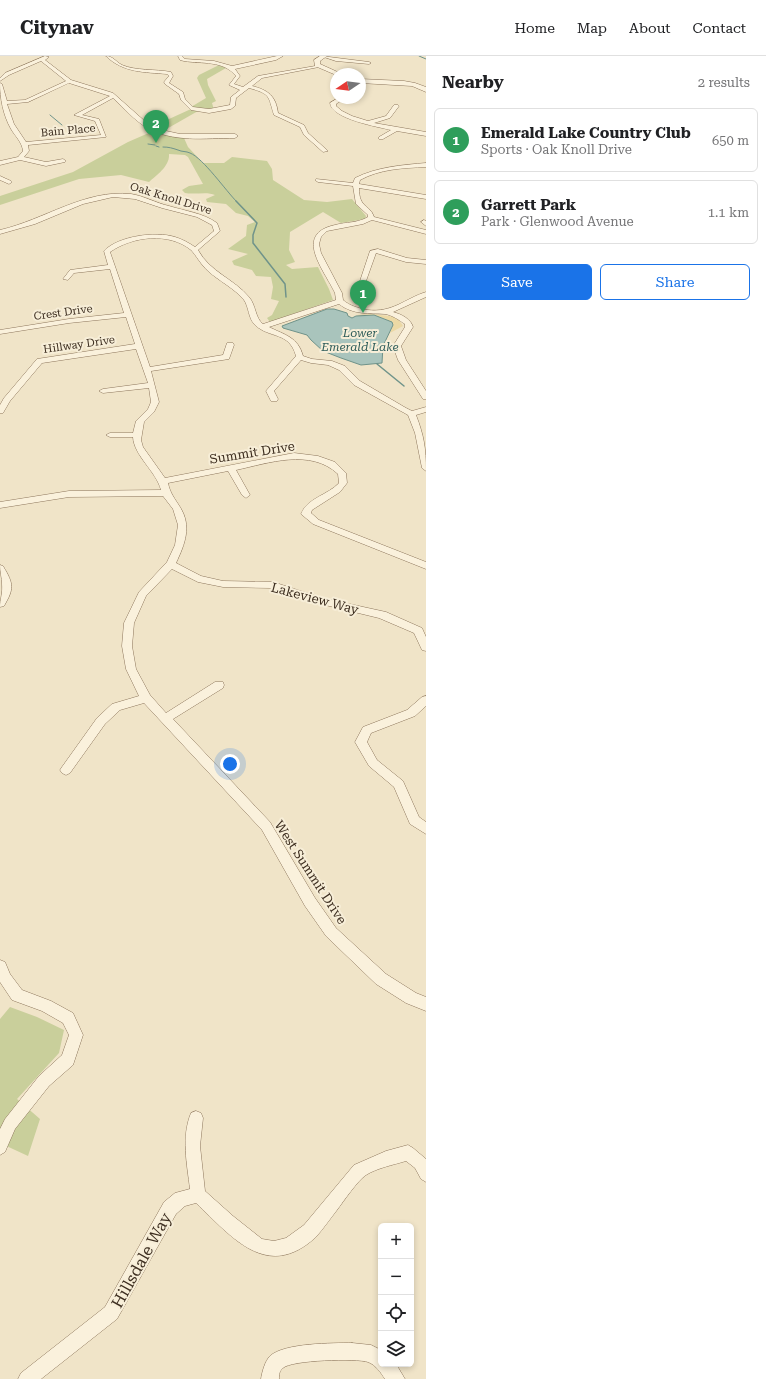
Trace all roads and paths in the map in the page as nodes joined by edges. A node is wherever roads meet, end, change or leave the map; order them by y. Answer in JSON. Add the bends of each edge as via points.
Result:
{"nodes":[{"id":1,"x":49,"y":56,"type":"edge"},
{"id":2,"x":108,"y":56,"type":"edge"},
{"id":3,"x":180,"y":56,"type":"edge"},
{"id":4,"x":281,"y":56,"type":"edge"},
{"id":5,"x":324,"y":56,"type":"edge"},
{"id":6,"x":41,"y":59,"type":"junction"},
{"id":7,"x":369,"y":63,"type":"dead end"},
{"id":8,"x":319,"y":66,"type":"junction"},
{"id":9,"x":231,"y":68,"type":"junction"},
{"id":10,"x":330,"y":70,"type":"edge"},
{"id":11,"x":0,"y":79,"type":"edge"},
{"id":12,"x":69,"y":81,"type":"junction"},
{"id":13,"x":366,"y":83,"type":"edge"},
{"id":14,"x":0,"y":84,"type":"edge"},
{"id":15,"x":246,"y":88,"type":"junction"},
{"id":16,"x":426,"y":90,"type":"edge"},
{"id":17,"x":114,"y":96,"type":"junction"},
{"id":18,"x":5,"y":103,"type":"junction"},
{"id":19,"x":333,"y":104,"type":"edge"},
{"id":20,"x":396,"y":106,"type":"dead end"},
{"id":21,"x":367,"y":124,"type":"junction"},
{"id":22,"x":397,"y":129,"type":"junction"},
{"id":23,"x":426,"y":134,"type":"edge"},
{"id":24,"x":235,"y":136,"type":"dead end"},
{"id":25,"x":381,"y":138,"type":"dead end"},
{"id":26,"x":25,"y":144,"type":"junction"},
{"id":27,"x":325,"y":151,"type":"dead end"},
{"id":28,"x":20,"y":158,"type":"junction"},
{"id":29,"x":63,"y":161,"type":"dead end"},
{"id":30,"x":0,"y":163,"type":"edge"},
{"id":31,"x":426,"y":165,"type":"edge"},
{"id":32,"x":0,"y":178,"type":"edge"},
{"id":33,"x":318,"y":180,"type":"dead end"},
{"id":34,"x":9,"y":182,"type":"dead end"},
{"id":35,"x":355,"y":185,"type":"junction"},
{"id":36,"x":424,"y":198,"type":"edge"},
{"id":37,"x":371,"y":218,"type":"junction"},
{"id":38,"x":0,"y":232,"type":"edge"},
{"id":39,"x":426,"y":232,"type":"edge"},
{"id":40,"x":195,"y":250,"type":"junction"},
{"id":41,"x":426,"y":262,"type":"edge"},
{"id":42,"x":112,"y":267,"type":"junction"},
{"id":43,"x":66,"y":279,"type":"dead end"},
{"id":44,"x":362,"y":281,"type":"dead end"},
{"id":45,"x":426,"y":294,"type":"edge"},
{"id":46,"x":340,"y":301,"type":"junction"},
{"id":47,"x":385,"y":312,"type":"junction"},
{"id":48,"x":128,"y":315,"type":"junction"},
{"id":49,"x":262,"y":327,"type":"junction"},
{"id":50,"x":0,"y":332,"type":"edge"},
{"id":51,"x":230,"y":345,"type":"dead end"},
{"id":52,"x":138,"y":346,"type":"junction"},
{"id":53,"x":300,"y":357,"type":"junction"},
{"id":54,"x":146,"y":370,"type":"junction"},
{"id":55,"x":152,"y":385,"type":"junction"},
{"id":56,"x":103,"y":392,"type":"dead end"},
{"id":57,"x":426,"y":397,"type":"edge"},
{"id":58,"x":274,"y":399,"type":"dead end"},
{"id":59,"x":426,"y":409,"type":"edge"},
{"id":60,"x":0,"y":411,"type":"edge"},
{"id":61,"x":412,"y":414,"type":"junction"},
{"id":62,"x":137,"y":434,"type":"junction"},
{"id":63,"x":110,"y":435,"type":"dead end"},
{"id":64,"x":231,"y":468,"type":"junction"},
{"id":65,"x":426,"y":468,"type":"edge"},
{"id":66,"x":163,"y":481,"type":"junction"},
{"id":67,"x":166,"y":493,"type":"junction"},
{"id":68,"x":246,"y":495,"type":"dead end"},
{"id":69,"x":0,"y":505,"type":"edge"},
{"id":70,"x":171,"y":564,"type":"junction"},
{"id":71,"x":426,"y":566,"type":"edge"},
{"id":72,"x":0,"y":568,"type":"edge"},
{"id":73,"x":0,"y":604,"type":"edge"},
{"id":74,"x":426,"y":646,"type":"edge"},
{"id":75,"x":219,"y":685,"type":"dead end"},
{"id":76,"x":146,"y":698,"type":"junction"},
{"id":77,"x":426,"y":700,"type":"edge"},
{"id":78,"x":165,"y":720,"type":"junction"},
{"id":79,"x":66,"y":770,"type":"dead end"},
{"id":80,"x":426,"y":828,"type":"edge"},
{"id":81,"x":0,"y":966,"type":"edge"},
{"id":82,"x":426,"y":1004,"type":"edge"},
{"id":83,"x":196,"y":1118,"type":"dead end"},
{"id":84,"x":0,"y":1147,"type":"edge"},
{"id":85,"x":426,"y":1174,"type":"edge"},
{"id":86,"x":198,"y":1195,"type":"junction"},
{"id":87,"x":378,"y":1359,"type":"edge"},
{"id":88,"x":387,"y":1367,"type":"edge"},
{"id":89,"x":26,"y":1379,"type":"edge"},
{"id":90,"x":270,"y":1379,"type":"edge"},
{"id":91,"x":396,"y":1379,"type":"edge"}],
"edges":[{"from":1,"to":6,"type":"street"},
{"from":2,"to":15,"type":"street","via":[[127,68],[169,73],[171,76],[167,84],[181,93],[187,105],[196,110],[229,108],[234,97]]},
{"from":3,"to":9,"type":"street","via":[[184,60],[215,63]]},
{"from":4,"to":9,"type":"street"},
{"from":5,"to":7,"type":"street","via":[[336,60]]},
{"from":5,"to":8,"type":"street","via":[[316,62]]},
{"from":6,"to":11,"type":"street"},
{"from":6,"to":12,"type":"street"},
{"from":8,"to":10,"type":"street"},
{"from":8,"to":15,"type":"street","via":[[266,75]]},
{"from":9,"to":15,"type":"street","via":[[238,76],[231,85]]},
{"from":12,"to":17,"type":"street"},
{"from":12,"to":18,"type":"street","via":[[26,100]]},
{"from":13,"to":16,"type":"street","via":[[409,84]]},
{"from":14,"to":18,"type":"street"},
{"from":15,"to":27,"type":"street","via":[[268,93],[275,104],[276,114],[302,126],[306,134]]},
{"from":17,"to":24,"type":"street","via":[[155,130],[180,136]]},
{"from":17,"to":26,"type":"street","name":"Bain Place","via":[[77,115],[97,120],[104,136]]},
{"from":18,"to":26,"type":"street","via":[[13,128]]},
{"from":19,"to":21,"type":"street","via":[[335,109]]},
{"from":20,"to":21,"type":"street","via":[[388,117]]},
{"from":21,"to":22,"type":"street"},
{"from":22,"to":23,"type":"street"},
{"from":22,"to":25,"type":"street"},
{"from":26,"to":28,"type":"street","via":[[26,151]]},
{"from":28,"to":29,"type":"street","via":[[46,164]]},
{"from":28,"to":30,"type":"street"},
{"from":31,"to":35,"type":"street","via":[[404,166],[364,175],[357,179]]},
{"from":32,"to":34,"type":"street"},
{"from":33,"to":35,"type":"street"},
{"from":35,"to":36,"type":"street"},
{"from":35,"to":37,"type":"street","via":[[359,204],[369,212]]},
{"from":37,"to":39,"type":"street"},
{"from":37,"to":46,"type":"street","via":[[324,230],[316,239],[316,247],[340,295]]},
{"from":38,"to":40,"type":"street","name":"Oak Knoll Drive","via":[[20,228],[88,199],[116,195],[132,196],[204,217],[215,224],[217,231]]},
{"from":40,"to":42,"type":"street","via":[[172,238],[162,236],[122,242],[107,251]]},
{"from":40,"to":49,"type":"street","via":[[199,260],[206,267],[245,296],[252,306],[256,322]]},
{"from":41,"to":44,"type":"street","via":[[406,260],[373,251]]},
{"from":42,"to":43,"type":"street","via":[[72,271]]},
{"from":42,"to":48,"type":"street"},
{"from":45,"to":47,"type":"street"},
{"from":46,"to":47,"type":"street","via":[[355,310]]},
{"from":46,"to":49,"type":"street"},
{"from":47,"to":57,"type":"street","via":[[396,315],[408,323],[409,327],[397,346],[402,360]]},
{"from":48,"to":50,"type":"street","name":"Crest Drive"},
{"from":48,"to":52,"type":"street"},
{"from":49,"to":53,"type":"street","via":[[294,340],[299,348]]},
{"from":51,"to":54,"type":"street","via":[[226,357]]},
{"from":52,"to":54,"type":"street"},
{"from":52,"to":60,"type":"street","name":"Hillway Drive","via":[[40,360]]},
{"from":53,"to":58,"type":"street","via":[[270,392]]},
{"from":53,"to":61,"type":"street","via":[[342,368],[357,383]]},
{"from":54,"to":55,"type":"street"},
{"from":55,"to":56,"type":"street"},
{"from":55,"to":62,"type":"street","via":[[155,402],[140,421]]},
{"from":59,"to":61,"type":"street"},
{"from":61,"to":65,"type":"street","via":[[419,433]]},
{"from":62,"to":63,"type":"street"},
{"from":62,"to":66,"type":"street","via":[[139,447]]},
{"from":64,"to":66,"type":"street","name":"Summit Drive"},
{"from":64,"to":68,"type":"street"},
{"from":64,"to":71,"type":"street","name":"Summit Drive","via":[[294,456],[318,459],[332,464],[342,473],[344,483],[308,508],[306,514],[316,522]]},
{"from":66,"to":67,"type":"street"},
{"from":67,"to":69,"type":"street","via":[[69,494]]},
{"from":67,"to":70,"type":"street","name":"West Summit Drive","via":[[177,509],[183,525],[180,545]]},
{"from":70,"to":74,"type":"street","name":"Lakeview Way","via":[[198,579],[223,584],[273,585],[321,601],[382,615],[418,631]]},
{"from":70,"to":76,"type":"street","name":"West Summit Drive","via":[[142,594],[129,623],[127,646],[131,669]]},
{"from":72,"to":73,"type":"street","via":[[8,580],[7,592]]},
{"from":75,"to":78,"type":"street"},
{"from":76,"to":78,"type":"street","name":"West Summit Drive"},
{"from":76,"to":79,"type":"street","via":[[116,707],[101,721]]},
{"from":77,"to":80,"type":"street","via":[[411,713],[367,730],[361,742],[373,763],[399,784],[414,820]]},
{"from":78,"to":82,"type":"street","name":"West Summit Drive","via":[[266,826],[310,902],[331,932],[381,979],[411,998]]},
{"from":81,"to":84,"type":"street","via":[[17,995],[68,1018],[76,1035],[68,1060],[44,1081],[10,1124]]},
{"from":83,"to":86,"type":"street","via":[[192,1146]]},
{"from":85,"to":86,"type":"street","via":[[420,1163],[408,1152],[359,1170],[310,1231],[290,1244],[274,1249],[259,1246]]},
{"from":86,"to":89,"type":"street","name":"Hillsdale Way","via":[[181,1199],[170,1208],[111,1313]]},
{"from":87,"to":90,"type":"street","via":[[372,1354],[354,1350],[319,1352],[287,1358],[278,1360],[272,1367]]},
{"from":88,"to":91,"type":"street"}]}
